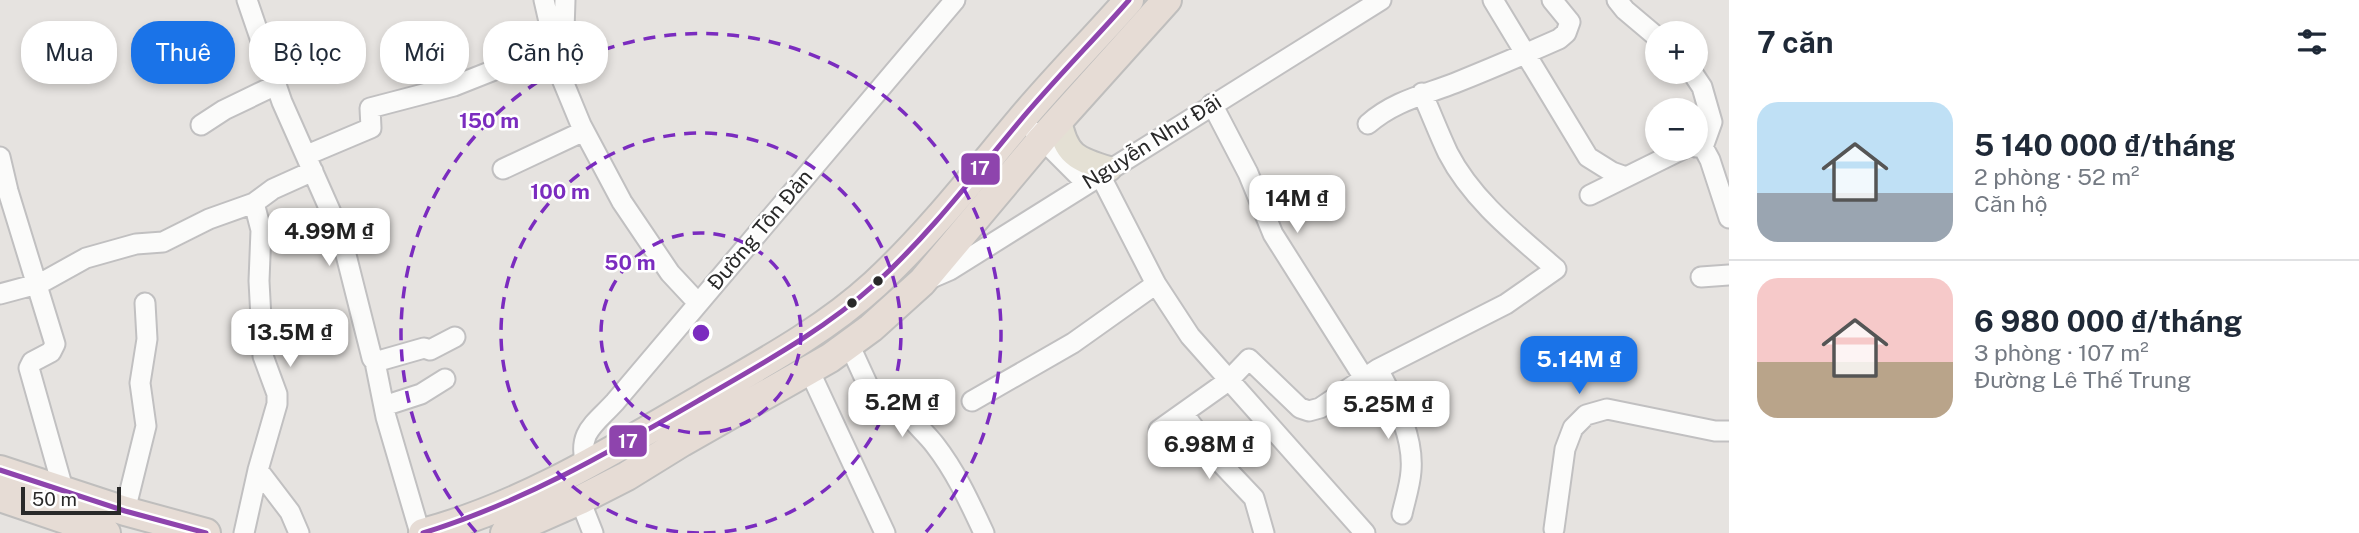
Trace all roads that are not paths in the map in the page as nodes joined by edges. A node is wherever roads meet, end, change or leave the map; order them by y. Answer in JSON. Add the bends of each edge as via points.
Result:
{"nodes":[{"id":1,"x":247,"y":0,"type":"edge"},
{"id":2,"x":544,"y":0,"type":"edge"},
{"id":3,"x":565,"y":0,"type":"edge"},
{"id":4,"x":955,"y":0,"type":"edge"},
{"id":5,"x":1129,"y":0,"type":"edge"},
{"id":6,"x":1167,"y":0,"type":"edge"},
{"id":7,"x":1381,"y":0,"type":"edge"},
{"id":8,"x":1493,"y":0,"type":"edge"},
{"id":9,"x":1552,"y":0,"type":"edge"},
{"id":10,"x":1617,"y":0,"type":"edge"},
{"id":11,"x":549,"y":21,"type":"edge"},
{"id":12,"x":1645,"y":27,"type":"edge"},
{"id":13,"x":1526,"y":53,"type":"junction"},
{"id":14,"x":483,"y":75,"type":"edge"},
{"id":15,"x":564,"y":84,"type":"edge"},
{"id":16,"x":1700,"y":84,"type":"edge"},
{"id":17,"x":276,"y":85,"type":"junction"},
{"id":18,"x":1422,"y":93,"type":"junction"},
{"id":19,"x":1212,"y":104,"type":"junction"},
{"id":20,"x":573,"y":105,"type":"junction"},
{"id":21,"x":1022,"y":119,"type":"junction"},
{"id":22,"x":1720,"y":119,"type":"edge"},
{"id":23,"x":1368,"y":124,"type":"dead end"},
{"id":24,"x":201,"y":125,"type":"dead end"},
{"id":25,"x":1050,"y":130,"type":"junction"},
{"id":26,"x":584,"y":131,"type":"junction"},
{"id":27,"x":1708,"y":135,"type":"edge"},
{"id":28,"x":0,"y":157,"type":"edge"},
{"id":29,"x":1708,"y":158,"type":"edge"},
{"id":30,"x":1659,"y":161,"type":"edge"},
{"id":31,"x":310,"y":163,"type":"junction"},
{"id":32,"x":503,"y":169,"type":"dead end"},
{"id":33,"x":1098,"y":176,"type":"junction"},
{"id":34,"x":1626,"y":177,"type":"junction"},
{"id":35,"x":1590,"y":195,"type":"dead end"},
{"id":36,"x":254,"y":202,"type":"junction"},
{"id":37,"x":1729,"y":218,"type":"edge"},
{"id":38,"x":1729,"y":275,"type":"edge"},
{"id":39,"x":1701,"y":277,"type":"dead end"},
{"id":40,"x":922,"y":282,"type":"junction"},
{"id":41,"x":1156,"y":284,"type":"junction"},
{"id":42,"x":35,"y":285,"type":"junction"},
{"id":43,"x":0,"y":294,"type":"edge"},
{"id":44,"x":145,"y":303,"type":"dead end"},
{"id":45,"x":698,"y":303,"type":"junction"},
{"id":46,"x":455,"y":337,"type":"dead end"},
{"id":47,"x":849,"y":344,"type":"junction"},
{"id":48,"x":375,"y":362,"type":"junction"},
{"id":49,"x":809,"y":370,"type":"junction"},
{"id":50,"x":1371,"y":373,"type":"junction"},
{"id":51,"x":445,"y":379,"type":"dead end"},
{"id":52,"x":1228,"y":381,"type":"junction"},
{"id":53,"x":972,"y":401,"type":"dead end"},
{"id":54,"x":384,"y":406,"type":"junction"},
{"id":55,"x":1183,"y":413,"type":"junction"},
{"id":56,"x":1159,"y":430,"type":"dead end"},
{"id":57,"x":1729,"y":431,"type":"edge"},
{"id":58,"x":586,"y":466,"type":"junction"},
{"id":59,"x":0,"y":470,"type":"edge"},
{"id":60,"x":258,"y":470,"type":"junction"},
{"id":61,"x":64,"y":492,"type":"junction"},
{"id":62,"x":0,"y":497,"type":"edge"},
{"id":63,"x":580,"y":500,"type":"junction"},
{"id":64,"x":125,"y":511,"type":"junction"},
{"id":65,"x":1402,"y":514,"type":"dead end"},
{"id":66,"x":1554,"y":529,"type":"dead end"},
{"id":67,"x":106,"y":533,"type":"edge"},
{"id":68,"x":206,"y":533,"type":"edge"},
{"id":69,"x":244,"y":533,"type":"edge"},
{"id":70,"x":299,"y":533,"type":"edge"},
{"id":71,"x":421,"y":533,"type":"edge"},
{"id":72,"x":505,"y":533,"type":"edge"},
{"id":73,"x":593,"y":533,"type":"edge"},
{"id":74,"x":885,"y":533,"type":"edge"},
{"id":75,"x":984,"y":533,"type":"edge"},
{"id":76,"x":1264,"y":533,"type":"edge"},
{"id":77,"x":1365,"y":533,"type":"edge"}],
"edges":[{"from":1,"to":17,"type":"street"},
{"from":2,"to":11,"type":"street"},
{"from":3,"to":20,"type":"street"},
{"from":4,"to":45,"type":"street","name":"Đường Tôn Đản"},
{"from":5,"to":21,"type":"highway"},
{"from":6,"to":25,"type":"highway"},
{"from":7,"to":19,"type":"street","name":"Nguyễn Như Đãi"},
{"from":8,"to":13,"type":"street"},
{"from":9,"to":13,"type":"street","via":[[1570,22],[1566,33]]},
{"from":10,"to":12,"type":"street"},
{"from":13,"to":18,"type":"street"},
{"from":13,"to":34,"type":"street","via":[[1588,157]]},
{"from":14,"to":31,"type":"street","via":[[370,108],[371,128]]},
{"from":15,"to":20,"type":"street"},
{"from":16,"to":22,"type":"street"},
{"from":17,"to":24,"type":"street"},
{"from":17,"to":31,"type":"street"},
{"from":18,"to":23,"type":"street","via":[[1382,111]]},
{"from":18,"to":50,"type":"street","via":[[1449,155],[1470,187],[1556,269],[1506,304]]},
{"from":19,"to":33,"type":"street","name":"Nguyễn Như Đãi"},
{"from":19,"to":50,"type":"street","via":[[1273,234]]},
{"from":20,"to":26,"type":"street"},
{"from":21,"to":25,"type":"street"},
{"from":21,"to":58,"type":"highway","via":[[947,209],[859,299]]},
{"from":22,"to":27,"type":"street"},
{"from":25,"to":33,"type":"main road"},
{"from":25,"to":40,"type":"highway"},
{"from":26,"to":32,"type":"street"},
{"from":26,"to":45,"type":"street","via":[[622,202],[670,273]]},
{"from":28,"to":42,"type":"street"},
{"from":29,"to":37,"type":"street"},
{"from":30,"to":34,"type":"street"},
{"from":31,"to":36,"type":"street"},
{"from":31,"to":48,"type":"street","via":[[341,235]]},
{"from":33,"to":40,"type":"street","name":"Nguyễn Như Đãi","via":[[950,271]]},
{"from":33,"to":41,"type":"street"},
{"from":34,"to":35,"type":"street"},
{"from":36,"to":42,"type":"street","via":[[163,242],[136,244],[86,258]]},
{"from":36,"to":60,"type":"street","via":[[261,230],[263,356],[277,394]]},
{"from":38,"to":39,"type":"street"},
{"from":40,"to":47,"type":"highway"},
{"from":41,"to":52,"type":"street","via":[[1189,336]]},
{"from":41,"to":53,"type":"street","via":[[1073,343]]},
{"from":42,"to":43,"type":"street"},
{"from":42,"to":61,"type":"street","via":[[55,344],[51,352],[29,365],[29,371]]},
{"from":44,"to":64,"type":"street","via":[[147,338],[139,383],[146,426]]},
{"from":45,"to":58,"type":"street","name":"Đường Tôn Đản","via":[[584,435]]},
{"from":46,"to":48,"type":"street","via":[[430,350]]},
{"from":47,"to":49,"type":"highway"},
{"from":47,"to":75,"type":"street","via":[[882,412],[906,411],[934,443]]},
{"from":48,"to":54,"type":"street"},
{"from":49,"to":63,"type":"highway"},
{"from":49,"to":74,"type":"street"},
{"from":50,"to":52,"type":"street","via":[[1309,411],[1300,408],[1249,359]]},
{"from":50,"to":65,"type":"street","via":[[1394,398],[1409,441],[1411,471]]},
{"from":51,"to":54,"type":"street","via":[[421,394]]},
{"from":52,"to":55,"type":"street"},
{"from":52,"to":77,"type":"street"},
{"from":54,"to":71,"type":"street"},
{"from":55,"to":56,"type":"street"},
{"from":55,"to":76,"type":"street","via":[[1254,498]]},
{"from":57,"to":66,"type":"street","via":[[1607,409],[1586,415],[1573,428],[1565,449]]},
{"from":58,"to":71,"type":"highway","via":[[496,510]]},
{"from":59,"to":61,"type":"highway"},
{"from":60,"to":69,"type":"street"},
{"from":60,"to":70,"type":"street","via":[[290,512]]},
{"from":61,"to":64,"type":"highway"},
{"from":62,"to":67,"type":"highway"},
{"from":63,"to":72,"type":"highway"},
{"from":63,"to":73,"type":"street"},
{"from":64,"to":68,"type":"highway"}]}
